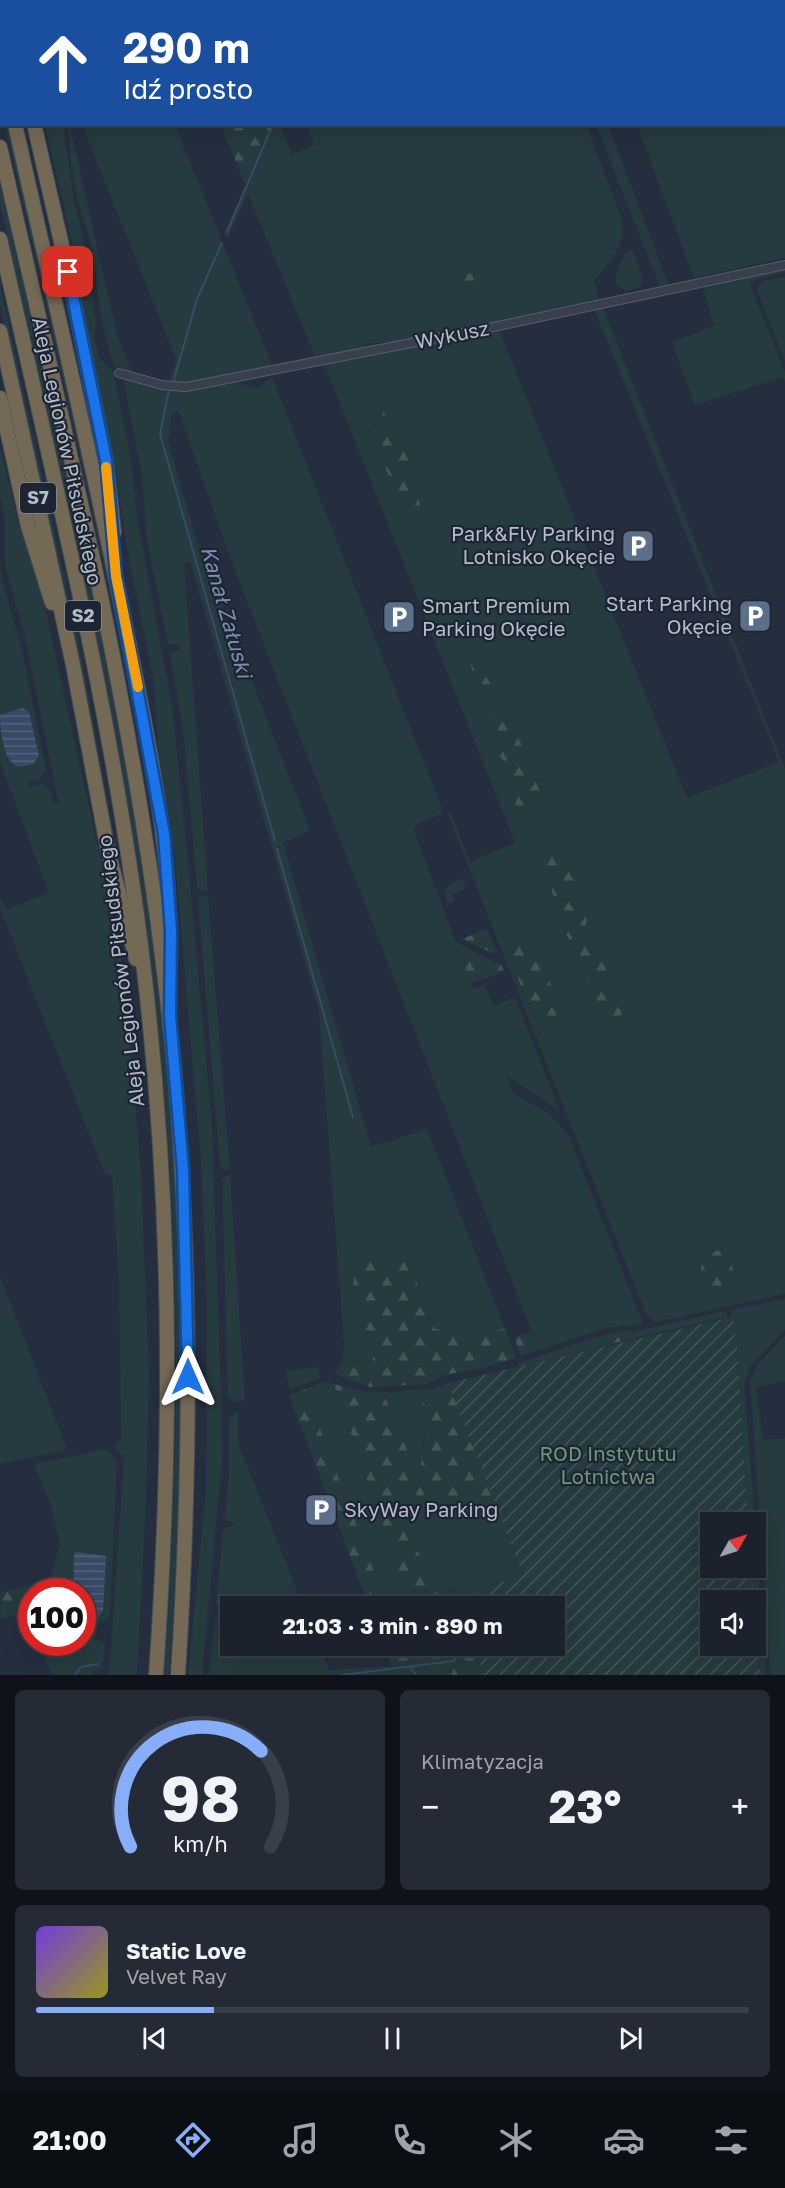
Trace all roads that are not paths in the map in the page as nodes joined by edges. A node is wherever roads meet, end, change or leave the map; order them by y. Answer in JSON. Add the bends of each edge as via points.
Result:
{"nodes":[{"id":1,"x":15,"y":126,"type":"edge"},
{"id":2,"x":34,"y":126,"type":"edge"},
{"id":3,"x":0,"y":147,"type":"edge"},
{"id":4,"x":0,"y":239,"type":"edge"},
{"id":5,"x":785,"y":265,"type":"edge"},
{"id":6,"x":0,"y":331,"type":"edge"},
{"id":7,"x":119,"y":373,"type":"dead end"},
{"id":8,"x":0,"y":398,"type":"edge"},
{"id":9,"x":116,"y":576,"type":"junction"},
{"id":10,"x":73,"y":665,"type":"junction"},
{"id":11,"x":147,"y":998,"type":"junction"},
{"id":12,"x":170,"y":1016,"type":"junction"},
{"id":13,"x":156,"y":1675,"type":"edge"},
{"id":14,"x":178,"y":1675,"type":"edge"}],
"edges":[{"from":1,"to":9,"type":"highway"},
{"from":2,"to":9,"type":"highway","via":[[106,460]]},
{"from":3,"to":12,"type":"highway","name":"Aleja Legionów Piłsudskiego","number":"S2","via":[[132,759]]},
{"from":4,"to":11,"type":"highway","name":"Aleja Legionów Piłsudskiego","number":"S2","via":[[95,671],[124,828]]},
{"from":5,"to":7,"type":"street","name":"Wykusz","via":[[186,387]]},
{"from":6,"to":10,"type":"highway","number":"S7"},
{"from":8,"to":10,"type":"highway","via":[[28,526]]},
{"from":9,"to":12,"type":"highway","via":[[164,834],[171,931]]},
{"from":10,"to":11,"type":"highway","number":"S7","via":[[108,851]]},
{"from":11,"to":13,"type":"highway","name":"Aleja Legionów Piłsudskiego","number":"S2","via":[[160,1138],[169,1319],[167,1487]]},
{"from":12,"to":14,"type":"highway","name":"Aleja Legionów Piłsudskiego","number":"S2","via":[[183,1170],[188,1326],[186,1552]]}]}
